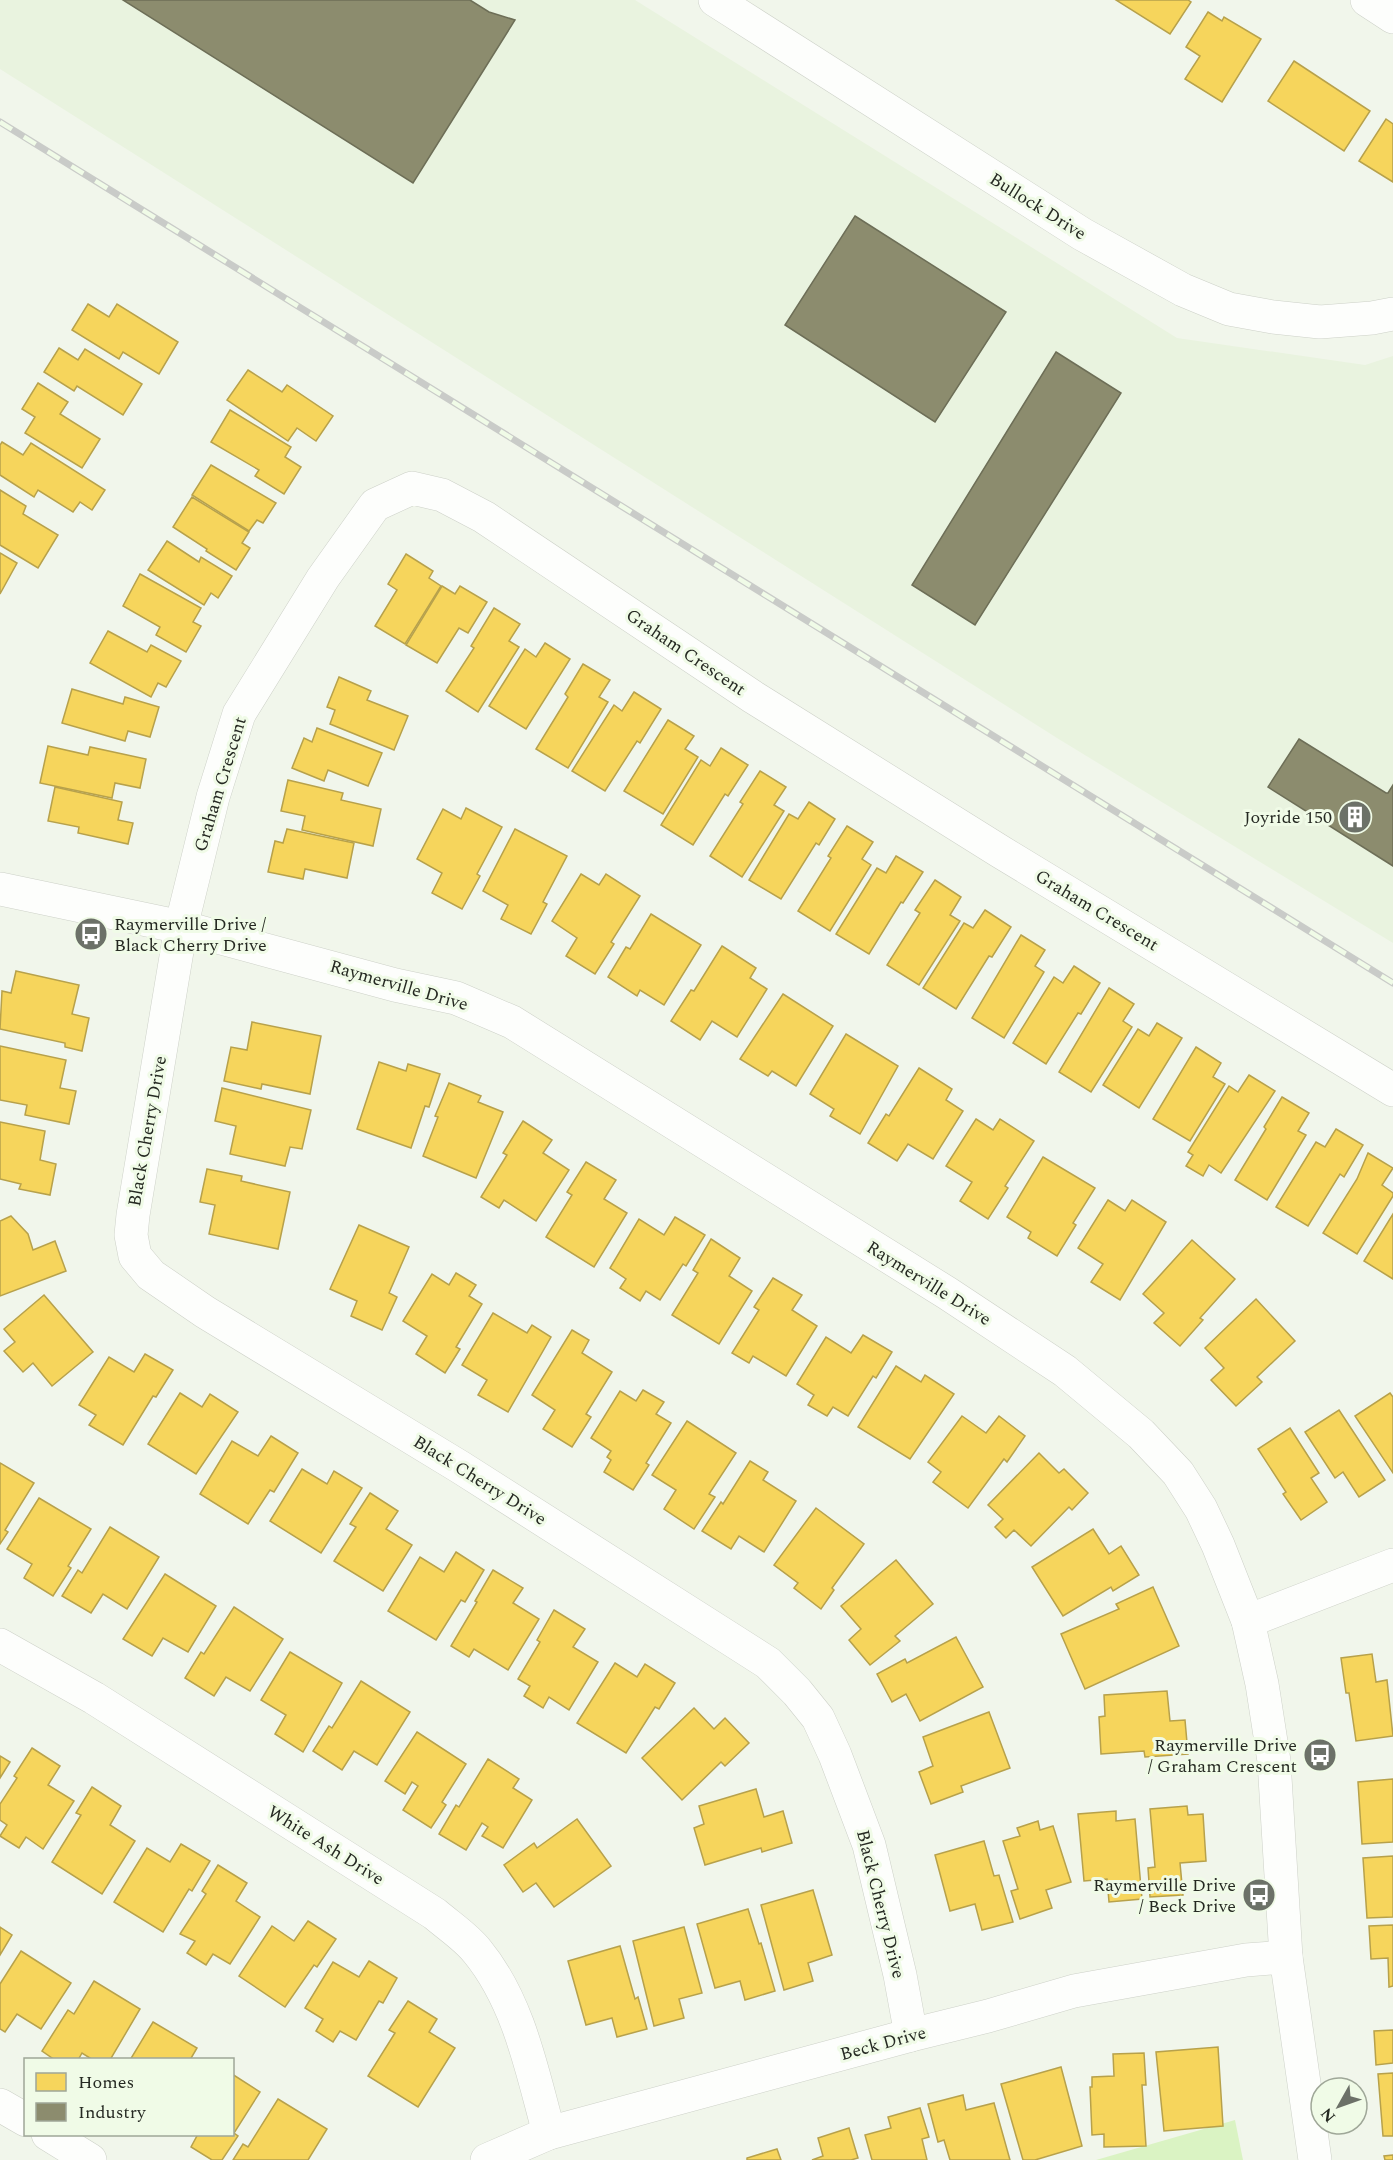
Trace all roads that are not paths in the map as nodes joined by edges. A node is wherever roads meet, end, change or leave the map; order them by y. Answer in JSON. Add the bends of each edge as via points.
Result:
{"nodes":[{"id":1,"x":715,"y":0,"type":"edge"},
{"id":2,"x":1367,"y":0,"type":"edge"},
{"id":3,"x":1393,"y":16,"type":"edge"},
{"id":4,"x":1393,"y":314,"type":"edge"},
{"id":5,"x":0,"y":889,"type":"edge"},
{"id":6,"x":182,"y":927,"type":"junction"},
{"id":7,"x":1393,"y":1090,"type":"edge"},
{"id":8,"x":1393,"y":1565,"type":"edge"},
{"id":9,"x":1248,"y":1621,"type":"junction"},
{"id":10,"x":0,"y":1645,"type":"edge"},
{"id":11,"x":1286,"y":1958,"type":"junction"},
{"id":12,"x":911,"y":2035,"type":"junction"},
{"id":13,"x":0,"y":2105,"type":"edge"},
{"id":14,"x":24,"y":2119,"type":"edge"},
{"id":15,"x":549,"y":2133,"type":"junction"},
{"id":16,"x":51,"y":2136,"type":"edge"},
{"id":17,"x":90,"y":2160,"type":"edge"},
{"id":18,"x":487,"y":2160,"type":"edge"},
{"id":19,"x":1314,"y":2160,"type":"edge"}],
"edges":[{"from":1,"to":4,"type":"street","name":"Bullock Drive","via":[[1082,234],[1183,290],[1229,309],[1273,317],[1320,322]]},
{"from":2,"to":3,"type":"street"},
{"from":5,"to":6,"type":"street","name":"Raymerville Drive"},
{"from":6,"to":7,"type":"street","name":"Graham Crescent","via":[[213,797],[239,714],[322,578],[375,505],[412,488],[442,495],[484,517],[753,697]]},
{"from":6,"to":9,"type":"street","name":"Raymerville Drive","via":[[456,998],[512,1022],[946,1293],[1065,1371],[1141,1434],[1178,1473],[1210,1527]]},
{"from":6,"to":12,"type":"street","name":"Black Cherry Drive","via":[[133,1215],[135,1256],[151,1275],[205,1312],[460,1467],[768,1663],[797,1692],[818,1719],[869,1845]]},
{"from":8,"to":9,"type":"street"},
{"from":9,"to":11,"type":"street","name":"Raymerville Drive","via":[[1274,1761]]},
{"from":10,"to":15,"type":"street","name":"White Ash Drive","via":[[94,1698],[425,1908],[476,1950],[503,1990],[517,2023]]},
{"from":11,"to":12,"type":"street","name":"Beck Drive","via":[[1246,1960],[1074,1991]]},
{"from":11,"to":19,"type":"street","name":"Raymerville Drive"},
{"from":12,"to":15,"type":"street","name":"Beck Drive"},
{"from":13,"to":14,"type":"street"},
{"from":15,"to":18,"type":"street","name":"Beck Drive"},
{"from":16,"to":17,"type":"street"}]}
